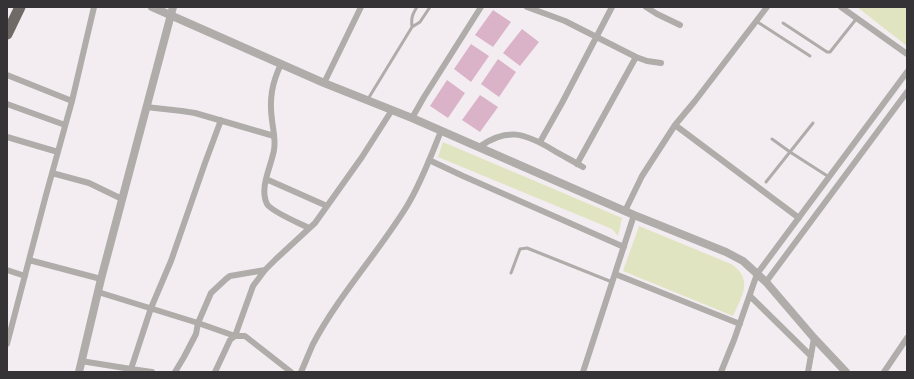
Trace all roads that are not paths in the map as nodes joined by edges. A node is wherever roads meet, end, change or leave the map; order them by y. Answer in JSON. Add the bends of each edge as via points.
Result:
{"nodes":[{"id":1,"x":20,"y":7,"type":"edge"},
{"id":2,"x":94,"y":7,"type":"edge"},
{"id":3,"x":152,"y":7,"type":"edge"},
{"id":4,"x":173,"y":7,"type":"edge"},
{"id":5,"x":361,"y":7,"type":"edge"},
{"id":6,"x":417,"y":7,"type":"edge"},
{"id":7,"x":430,"y":7,"type":"edge"},
{"id":8,"x":481,"y":7,"type":"edge"},
{"id":9,"x":527,"y":7,"type":"edge"},
{"id":10,"x":612,"y":7,"type":"edge"},
{"id":11,"x":646,"y":7,"type":"edge"},
{"id":12,"x":767,"y":7,"type":"edge"},
{"id":13,"x":841,"y":7,"type":"edge"},
{"id":14,"x":544,"y":10,"type":"edge"},
{"id":15,"x":171,"y":16,"type":"junction"},
{"id":16,"x":856,"y":18,"type":"junction"},
{"id":17,"x":756,"y":21,"type":"junction"},
{"id":18,"x":783,"y":23,"type":"dead end"},
{"id":19,"x":680,"y":25,"type":"dead end"},
{"id":20,"x":412,"y":27,"type":"junction"},
{"id":21,"x":7,"y":34,"type":"edge"},
{"id":22,"x":597,"y":37,"type":"junction"},
{"id":23,"x":907,"y":54,"type":"edge"},
{"id":24,"x":810,"y":56,"type":"dead end"},
{"id":25,"x":636,"y":57,"type":"junction"},
{"id":26,"x":661,"y":63,"type":"dead end"},
{"id":27,"x":281,"y":64,"type":"junction"},
{"id":28,"x":907,"y":72,"type":"edge"},
{"id":29,"x":7,"y":75,"type":"edge"},
{"id":30,"x":324,"y":83,"type":"junction"},
{"id":31,"x":907,"y":92,"type":"edge"},
{"id":32,"x":368,"y":100,"type":"junction"},
{"id":33,"x":72,"y":101,"type":"junction"},
{"id":34,"x":7,"y":104,"type":"edge"},
{"id":35,"x":146,"y":107,"type":"junction"},
{"id":36,"x":392,"y":110,"type":"junction"},
{"id":37,"x":412,"y":118,"type":"junction"},
{"id":38,"x":221,"y":120,"type":"junction"},
{"id":39,"x":813,"y":123,"type":"dead end"},
{"id":40,"x":65,"y":125,"type":"junction"},
{"id":41,"x":675,"y":125,"type":"junction"},
{"id":42,"x":442,"y":131,"type":"junction"},
{"id":43,"x":274,"y":136,"type":"junction"},
{"id":44,"x":7,"y":137,"type":"edge"},
{"id":45,"x":772,"y":139,"type":"dead end"},
{"id":46,"x":540,"y":142,"type":"junction"},
{"id":47,"x":479,"y":147,"type":"junction"},
{"id":48,"x":58,"y":152,"type":"junction"},
{"id":49,"x":790,"y":152,"type":"junction"},
{"id":50,"x":429,"y":160,"type":"junction"},
{"id":51,"x":52,"y":173,"type":"junction"},
{"id":52,"x":830,"y":177,"type":"junction"},
{"id":53,"x":266,"y":178,"type":"junction"},
{"id":54,"x":766,"y":182,"type":"dead end"},
{"id":55,"x":122,"y":199,"type":"junction"},
{"id":56,"x":327,"y":206,"type":"junction"},
{"id":57,"x":625,"y":211,"type":"junction"},
{"id":58,"x":634,"y":215,"type":"junction"},
{"id":59,"x":799,"y":218,"type":"junction"},
{"id":60,"x":309,"y":228,"type":"junction"},
{"id":61,"x":624,"y":247,"type":"junction"},
{"id":62,"x":29,"y":260,"type":"junction"},
{"id":63,"x":7,"y":270,"type":"edge"},
{"id":64,"x":265,"y":270,"type":"junction"},
{"id":65,"x":511,"y":272,"type":"dead end"},
{"id":66,"x":615,"y":274,"type":"junction"},
{"id":67,"x":757,"y":274,"type":"junction"},
{"id":68,"x":25,"y":276,"type":"junction"},
{"id":69,"x":101,"y":279,"type":"junction"},
{"id":70,"x":612,"y":282,"type":"junction"},
{"id":71,"x":766,"y":282,"type":"junction"},
{"id":72,"x":98,"y":292,"type":"junction"},
{"id":73,"x":750,"y":296,"type":"junction"},
{"id":74,"x":151,"y":308,"type":"junction"},
{"id":75,"x":198,"y":323,"type":"junction"},
{"id":76,"x":740,"y":324,"type":"junction"},
{"id":77,"x":235,"y":336,"type":"junction"},
{"id":78,"x":814,"y":338,"type":"junction"},
{"id":79,"x":907,"y":338,"type":"edge"},
{"id":80,"x":7,"y":344,"type":"edge"},
{"id":81,"x":811,"y":356,"type":"junction"},
{"id":82,"x":81,"y":361,"type":"junction"},
{"id":83,"x":131,"y":369,"type":"junction"},
{"id":84,"x":79,"y":372,"type":"edge"},
{"id":85,"x":152,"y":372,"type":"edge"},
{"id":86,"x":176,"y":372,"type":"edge"},
{"id":87,"x":215,"y":372,"type":"edge"},
{"id":88,"x":291,"y":372,"type":"edge"},
{"id":89,"x":301,"y":372,"type":"edge"},
{"id":90,"x":583,"y":372,"type":"edge"},
{"id":91,"x":721,"y":372,"type":"edge"},
{"id":92,"x":808,"y":372,"type":"edge"},
{"id":93,"x":846,"y":372,"type":"edge"},
{"id":94,"x":884,"y":372,"type":"edge"}],
"edges":[{"from":1,"to":21,"type":"highway"},
{"from":2,"to":33,"type":"street"},
{"from":3,"to":15,"type":"street"},
{"from":4,"to":15,"type":"street"},
{"from":5,"to":30,"type":"street"},
{"from":6,"to":20,"type":"lane","via":[[412,15]]},
{"from":7,"to":20,"type":"lane","via":[[420,22]]},
{"from":8,"to":37,"type":"street"},
{"from":9,"to":14,"type":"street"},
{"from":10,"to":22,"type":"street"},
{"from":11,"to":19,"type":"street"},
{"from":12,"to":17,"type":"street"},
{"from":13,"to":16,"type":"street"},
{"from":14,"to":22,"type":"street"},
{"from":15,"to":27,"type":"street"},
{"from":15,"to":35,"type":"street"},
{"from":16,"to":18,"type":"lane","via":[[830,52]]},
{"from":16,"to":23,"type":"street"},
{"from":17,"to":24,"type":"lane"},
{"from":17,"to":41,"type":"street"},
{"from":20,"to":32,"type":"lane"},
{"from":22,"to":25,"type":"street"},
{"from":22,"to":46,"type":"street"},
{"from":25,"to":26,"type":"street"},
{"from":25,"to":46,"type":"street","via":[[580,166]]},
{"from":27,"to":30,"type":"street"},
{"from":27,"to":43,"type":"street","via":[[270,97]]},
{"from":28,"to":52,"type":"street"},
{"from":29,"to":33,"type":"street"},
{"from":30,"to":32,"type":"street"},
{"from":31,"to":71,"type":"street"},
{"from":32,"to":36,"type":"street"},
{"from":33,"to":40,"type":"street"},
{"from":34,"to":40,"type":"street"},
{"from":35,"to":38,"type":"street","via":[[195,113]]},
{"from":35,"to":55,"type":"street"},
{"from":36,"to":37,"type":"street"},
{"from":36,"to":56,"type":"street"},
{"from":37,"to":42,"type":"street"},
{"from":38,"to":43,"type":"street"},
{"from":38,"to":74,"type":"street","via":[[171,261]]},
{"from":39,"to":49,"type":"lane"},
{"from":40,"to":48,"type":"street"},
{"from":41,"to":57,"type":"street","via":[[642,176]]},
{"from":41,"to":59,"type":"street"},
{"from":42,"to":47,"type":"street"},
{"from":42,"to":50,"type":"street"},
{"from":43,"to":53,"type":"street","via":[[274,150]]},
{"from":44,"to":48,"type":"street"},
{"from":45,"to":49,"type":"lane"},
{"from":46,"to":47,"type":"street","via":[[522,135],[505,134]]},
{"from":47,"to":57,"type":"street"},
{"from":48,"to":51,"type":"street"},
{"from":49,"to":52,"type":"lane"},
{"from":49,"to":54,"type":"lane"},
{"from":50,"to":61,"type":"street"},
{"from":50,"to":89,"type":"street","via":[[407,206],[329,318],[313,344]]},
{"from":51,"to":55,"type":"street","via":[[89,183]]},
{"from":51,"to":62,"type":"street"},
{"from":52,"to":59,"type":"street"},
{"from":53,"to":56,"type":"street"},
{"from":53,"to":60,"type":"street","via":[[264,196],[269,206]]},
{"from":55,"to":69,"type":"street"},
{"from":56,"to":60,"type":"street"},
{"from":57,"to":58,"type":"street"},
{"from":58,"to":61,"type":"street"},
{"from":58,"to":67,"type":"street","via":[[726,252],[743,261]]},
{"from":59,"to":67,"type":"street"},
{"from":60,"to":64,"type":"street"},
{"from":61,"to":66,"type":"street"},
{"from":62,"to":68,"type":"street"},
{"from":62,"to":69,"type":"street"},
{"from":63,"to":68,"type":"street"},
{"from":64,"to":75,"type":"street","via":[[228,277],[211,293]]},
{"from":64,"to":77,"type":"street","via":[[253,286]]},
{"from":65,"to":70,"type":"lane","via":[[520,249],[527,248]]},
{"from":66,"to":70,"type":"street"},
{"from":66,"to":76,"type":"street"},
{"from":67,"to":71,"type":"street"},
{"from":67,"to":73,"type":"street"},
{"from":68,"to":80,"type":"street"},
{"from":69,"to":72,"type":"street"},
{"from":70,"to":90,"type":"street"},
{"from":71,"to":78,"type":"street"},
{"from":72,"to":74,"type":"street"},
{"from":72,"to":82,"type":"street"},
{"from":73,"to":76,"type":"street"},
{"from":73,"to":81,"type":"street"},
{"from":74,"to":75,"type":"street"},
{"from":74,"to":83,"type":"street"},
{"from":75,"to":77,"type":"street"},
{"from":75,"to":86,"type":"street","via":[[196,334]]},
{"from":76,"to":91,"type":"street"},
{"from":77,"to":87,"type":"street","via":[[230,340]]},
{"from":77,"to":88,"type":"street","via":[[245,336]]},
{"from":78,"to":81,"type":"street"},
{"from":78,"to":93,"type":"street"},
{"from":79,"to":94,"type":"street"},
{"from":81,"to":92,"type":"street"},
{"from":82,"to":83,"type":"street"},
{"from":82,"to":84,"type":"street"},
{"from":83,"to":85,"type":"street"}]}
